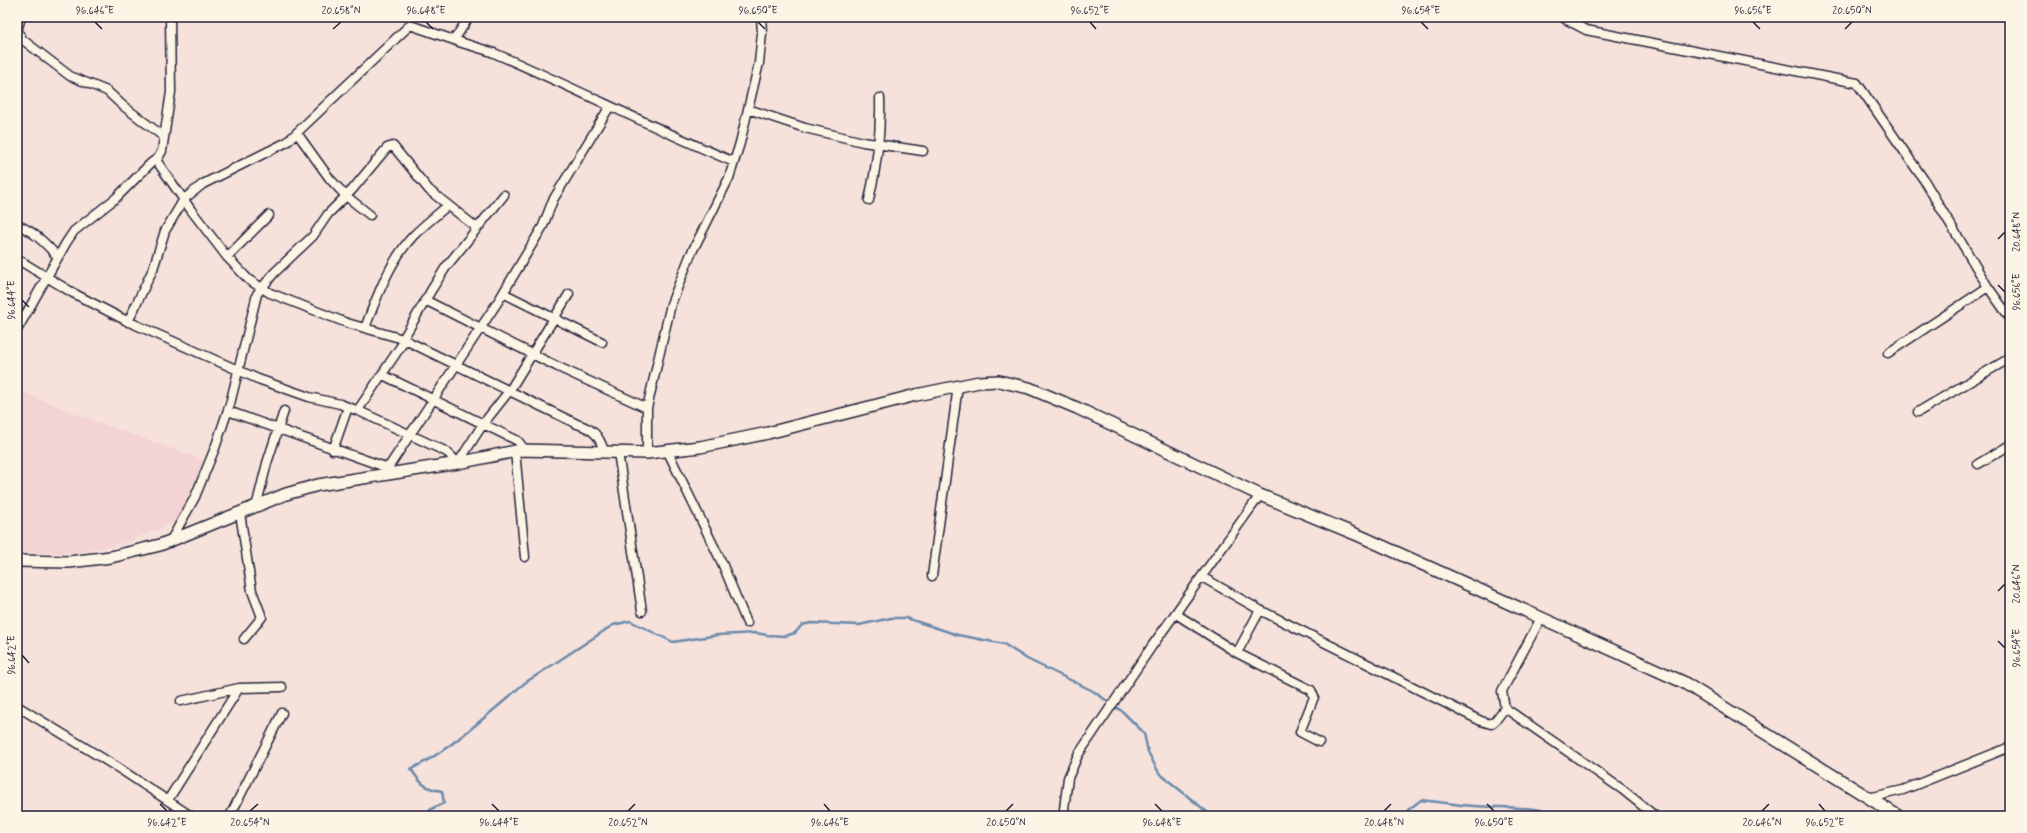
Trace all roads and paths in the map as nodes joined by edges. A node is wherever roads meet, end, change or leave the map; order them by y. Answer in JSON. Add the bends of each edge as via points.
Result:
{"nodes":[{"id":1,"x":21,"y":17,"type":"edge"},
{"id":2,"x":170,"y":17,"type":"edge"},
{"id":3,"x":470,"y":17,"type":"edge"},
{"id":4,"x":761,"y":17,"type":"edge"},
{"id":5,"x":1566,"y":17,"type":"edge"},
{"id":6,"x":454,"y":40,"type":"junction"},
{"id":7,"x":880,"y":98,"type":"dead end"},
{"id":8,"x":610,"y":106,"type":"junction"},
{"id":9,"x":748,"y":109,"type":"junction"},
{"id":10,"x":297,"y":133,"type":"junction"},
{"id":11,"x":164,"y":137,"type":"junction"},
{"id":12,"x":879,"y":145,"type":"junction"},
{"id":13,"x":923,"y":151,"type":"dead end"},
{"id":14,"x":156,"y":160,"type":"junction"},
{"id":15,"x":734,"y":162,"type":"junction"},
{"id":16,"x":504,"y":195,"type":"dead end"},
{"id":17,"x":346,"y":196,"type":"junction"},
{"id":18,"x":184,"y":199,"type":"junction"},
{"id":19,"x":869,"y":200,"type":"dead end"},
{"id":20,"x":448,"y":205,"type":"junction"},
{"id":21,"x":269,"y":214,"type":"dead end"},
{"id":22,"x":370,"y":215,"type":"dead end"},
{"id":23,"x":17,"y":225,"type":"edge"},
{"id":24,"x":477,"y":228,"type":"junction"},
{"id":25,"x":58,"y":257,"type":"junction"},
{"id":26,"x":227,"y":258,"type":"junction"},
{"id":27,"x":17,"y":259,"type":"edge"},
{"id":28,"x":47,"y":276,"type":"junction"},
{"id":29,"x":261,"y":287,"type":"junction"},
{"id":30,"x":1988,"y":287,"type":"junction"},
{"id":31,"x":503,"y":293,"type":"junction"},
{"id":32,"x":569,"y":294,"type":"dead end"},
{"id":33,"x":425,"y":300,"type":"junction"},
{"id":34,"x":555,"y":318,"type":"junction"},
{"id":35,"x":2010,"y":318,"type":"edge"},
{"id":36,"x":128,"y":322,"type":"junction"},
{"id":37,"x":365,"y":328,"type":"junction"},
{"id":38,"x":480,"y":329,"type":"junction"},
{"id":39,"x":17,"y":330,"type":"edge"},
{"id":40,"x":404,"y":339,"type":"junction"},
{"id":41,"x":602,"y":342,"type":"dead end"},
{"id":42,"x":1888,"y":353,"type":"dead end"},
{"id":43,"x":532,"y":355,"type":"junction"},
{"id":44,"x":2010,"y":358,"type":"edge"},
{"id":45,"x":458,"y":365,"type":"junction"},
{"id":46,"x":238,"y":370,"type":"junction"},
{"id":47,"x":383,"y":375,"type":"junction"},
{"id":48,"x":958,"y":386,"type":"junction"},
{"id":49,"x":510,"y":390,"type":"junction"},
{"id":50,"x":434,"y":399,"type":"junction"},
{"id":51,"x":348,"y":407,"type":"junction"},
{"id":52,"x":647,"y":408,"type":"junction"},
{"id":53,"x":358,"y":410,"type":"junction"},
{"id":54,"x":284,"y":411,"type":"dead end"},
{"id":55,"x":228,"y":412,"type":"junction"},
{"id":56,"x":1918,"y":412,"type":"dead end"},
{"id":57,"x":483,"y":424,"type":"junction"},
{"id":58,"x":279,"y":431,"type":"junction"},
{"id":59,"x":410,"y":434,"type":"junction"},
{"id":60,"x":2010,"y":445,"type":"edge"},
{"id":61,"x":333,"y":450,"type":"junction"},
{"id":62,"x":520,"y":450,"type":"junction"},
{"id":63,"x":667,"y":450,"type":"junction"},
{"id":64,"x":604,"y":451,"type":"junction"},
{"id":65,"x":618,"y":452,"type":"junction"},
{"id":66,"x":647,"y":453,"type":"junction"},
{"id":67,"x":458,"y":462,"type":"junction"},
{"id":68,"x":1978,"y":464,"type":"dead end"},
{"id":69,"x":386,"y":471,"type":"junction"},
{"id":70,"x":1260,"y":495,"type":"junction"},
{"id":71,"x":256,"y":507,"type":"junction"},
{"id":72,"x":240,"y":513,"type":"junction"},
{"id":73,"x":171,"y":540,"type":"junction"},
{"id":74,"x":525,"y":557,"type":"dead end"},
{"id":75,"x":17,"y":561,"type":"edge"},
{"id":76,"x":932,"y":576,"type":"dead end"},
{"id":77,"x":1202,"y":577,"type":"junction"},
{"id":78,"x":1260,"y":610,"type":"junction"},
{"id":79,"x":642,"y":611,"type":"dead end"},
{"id":80,"x":1176,"y":614,"type":"junction"},
{"id":81,"x":1541,"y":618,"type":"junction"},
{"id":82,"x":747,"y":623,"type":"dead end"},
{"id":83,"x":244,"y":639,"type":"dead end"},
{"id":84,"x":1237,"y":653,"type":"junction"},
{"id":85,"x":282,"y":687,"type":"dead end"},
{"id":86,"x":239,"y":688,"type":"junction"},
{"id":87,"x":181,"y":701,"type":"dead end"},
{"id":88,"x":17,"y":706,"type":"edge"},
{"id":89,"x":1505,"y":708,"type":"junction"},
{"id":90,"x":282,"y":713,"type":"dead end"},
{"id":91,"x":1319,"y":742,"type":"dead end"},
{"id":92,"x":2010,"y":747,"type":"edge"},
{"id":93,"x":1868,"y":798,"type":"junction"},
{"id":94,"x":168,"y":800,"type":"junction"},
{"id":95,"x":191,"y":816,"type":"edge"},
{"id":96,"x":230,"y":816,"type":"edge"},
{"id":97,"x":1066,"y":816,"type":"edge"},
{"id":98,"x":1655,"y":816,"type":"edge"},
{"id":99,"x":1898,"y":816,"type":"edge"}],
"edges":[{"from":1,"to":11,"type":"street","via":[[17,31],[23,40],[70,76],[107,91]]},
{"from":2,"to":11,"type":"street","via":[[171,92]]},
{"from":3,"to":6,"type":"street"},
{"from":4,"to":9,"type":"street","via":[[759,63]]},
{"from":5,"to":30,"type":"street","via":[[1565,19],[1586,30],[1857,83],[1924,180]]},
{"from":6,"to":8,"type":"street","via":[[492,53]]},
{"from":6,"to":10,"type":"street","via":[[410,25]]},
{"from":7,"to":12,"type":"street"},
{"from":8,"to":15,"type":"street"},
{"from":8,"to":31,"type":"street","via":[[553,200],[543,226]]},
{"from":9,"to":12,"type":"street","via":[[805,128]]},
{"from":9,"to":15,"type":"street"},
{"from":10,"to":17,"type":"street","via":[[330,179]]},
{"from":10,"to":18,"type":"street","via":[[287,142],[203,184]]},
{"from":11,"to":14,"type":"street","via":[[162,151]]},
{"from":12,"to":13,"type":"street"},
{"from":12,"to":19,"type":"street"},
{"from":14,"to":18,"type":"street"},
{"from":14,"to":25,"type":"street","via":[[116,198],[74,232]]},
{"from":15,"to":52,"type":"street","via":[[729,178],[690,256],[671,304]]},
{"from":16,"to":24,"type":"street"},
{"from":17,"to":20,"type":"street","via":[[387,148],[393,146],[428,190]]},
{"from":17,"to":22,"type":"street"},
{"from":17,"to":29,"type":"street","via":[[328,214],[313,236]]},
{"from":18,"to":26,"type":"street"},
{"from":18,"to":36,"type":"street","via":[[165,231],[152,269]]},
{"from":20,"to":24,"type":"street"},
{"from":20,"to":37,"type":"street","via":[[413,236],[397,257]]},
{"from":21,"to":26,"type":"street"},
{"from":23,"to":25,"type":"street","via":[[26,228]]},
{"from":24,"to":33,"type":"street","via":[[446,267]]},
{"from":25,"to":28,"type":"street"},
{"from":26,"to":29,"type":"street","via":[[249,280]]},
{"from":27,"to":28,"type":"street"},
{"from":28,"to":36,"type":"street"},
{"from":28,"to":39,"type":"street"},
{"from":29,"to":37,"type":"street","via":[[270,293]]},
{"from":29,"to":46,"type":"street"},
{"from":30,"to":35,"type":"street"},
{"from":30,"to":42,"type":"street"},
{"from":31,"to":34,"type":"street"},
{"from":31,"to":38,"type":"street"},
{"from":32,"to":34,"type":"street"},
{"from":33,"to":38,"type":"street"},
{"from":33,"to":40,"type":"street"},
{"from":34,"to":41,"type":"street"},
{"from":34,"to":43,"type":"street"},
{"from":36,"to":46,"type":"street"},
{"from":37,"to":40,"type":"street"},
{"from":38,"to":43,"type":"street"},
{"from":38,"to":45,"type":"street"},
{"from":40,"to":45,"type":"street"},
{"from":40,"to":47,"type":"street"},
{"from":43,"to":49,"type":"street"},
{"from":43,"to":52,"type":"street"},
{"from":44,"to":56,"type":"street"},
{"from":45,"to":49,"type":"street"},
{"from":45,"to":50,"type":"street"},
{"from":46,"to":51,"type":"street","via":[[308,398]]},
{"from":46,"to":55,"type":"street"},
{"from":47,"to":50,"type":"street"},
{"from":47,"to":53,"type":"street"},
{"from":48,"to":63,"type":"main road","via":[[768,433]]},
{"from":48,"to":70,"type":"main road","via":[[1000,381],[1029,388],[1077,408]]},
{"from":48,"to":76,"type":"street"},
{"from":49,"to":57,"type":"street"},
{"from":49,"to":64,"type":"street","via":[[589,428],[597,434]]},
{"from":50,"to":57,"type":"street"},
{"from":50,"to":59,"type":"street"},
{"from":51,"to":53,"type":"street"},
{"from":51,"to":61,"type":"street"},
{"from":52,"to":66,"type":"street"},
{"from":53,"to":59,"type":"street"},
{"from":54,"to":58,"type":"street"},
{"from":55,"to":58,"type":"street"},
{"from":55,"to":73,"type":"street","via":[[195,497]]},
{"from":57,"to":62,"type":"street","via":[[518,441]]},
{"from":57,"to":67,"type":"street"},
{"from":58,"to":61,"type":"street"},
{"from":58,"to":71,"type":"street","via":[[267,463]]},
{"from":59,"to":67,"type":"street","via":[[447,452]]},
{"from":59,"to":69,"type":"street"},
{"from":60,"to":68,"type":"street"},
{"from":61,"to":69,"type":"street"},
{"from":62,"to":64,"type":"main road"},
{"from":62,"to":67,"type":"main road"},
{"from":62,"to":74,"type":"street"},
{"from":63,"to":66,"type":"main road"},
{"from":63,"to":82,"type":"street","via":[[722,563]]},
{"from":64,"to":65,"type":"main road"},
{"from":65,"to":66,"type":"main road"},
{"from":65,"to":79,"type":"street"},
{"from":67,"to":69,"type":"main road"},
{"from":69,"to":71,"type":"main road","via":[[318,485],[286,494]]},
{"from":70,"to":77,"type":"street"},
{"from":70,"to":81,"type":"main road","via":[[1360,536]]},
{"from":71,"to":72,"type":"main road"},
{"from":72,"to":73,"type":"main road"},
{"from":72,"to":83,"type":"street","via":[[252,592],[262,617]]},
{"from":73,"to":75,"type":"main road","via":[[111,557],[69,562]]},
{"from":77,"to":78,"type":"street"},
{"from":77,"to":80,"type":"street"},
{"from":78,"to":84,"type":"street"},
{"from":78,"to":89,"type":"street","via":[[1481,721],[1491,724]]},
{"from":80,"to":84,"type":"street"},
{"from":80,"to":97,"type":"street","via":[[1078,755],[1068,778],[1064,809]]},
{"from":81,"to":89,"type":"street","via":[[1502,691]]},
{"from":81,"to":93,"type":"main road","via":[[1683,682]]},
{"from":84,"to":91,"type":"street","via":[[1311,690],[1314,697],[1300,732]]},
{"from":85,"to":86,"type":"street"},
{"from":86,"to":87,"type":"street"},
{"from":86,"to":94,"type":"street"},
{"from":88,"to":94,"type":"street"},
{"from":89,"to":98,"type":"street","via":[[1623,790]]},
{"from":90,"to":96,"type":"street"},
{"from":92,"to":93,"type":"street","via":[[1903,790]]},
{"from":93,"to":99,"type":"main road"},
{"from":94,"to":95,"type":"street"}]}
